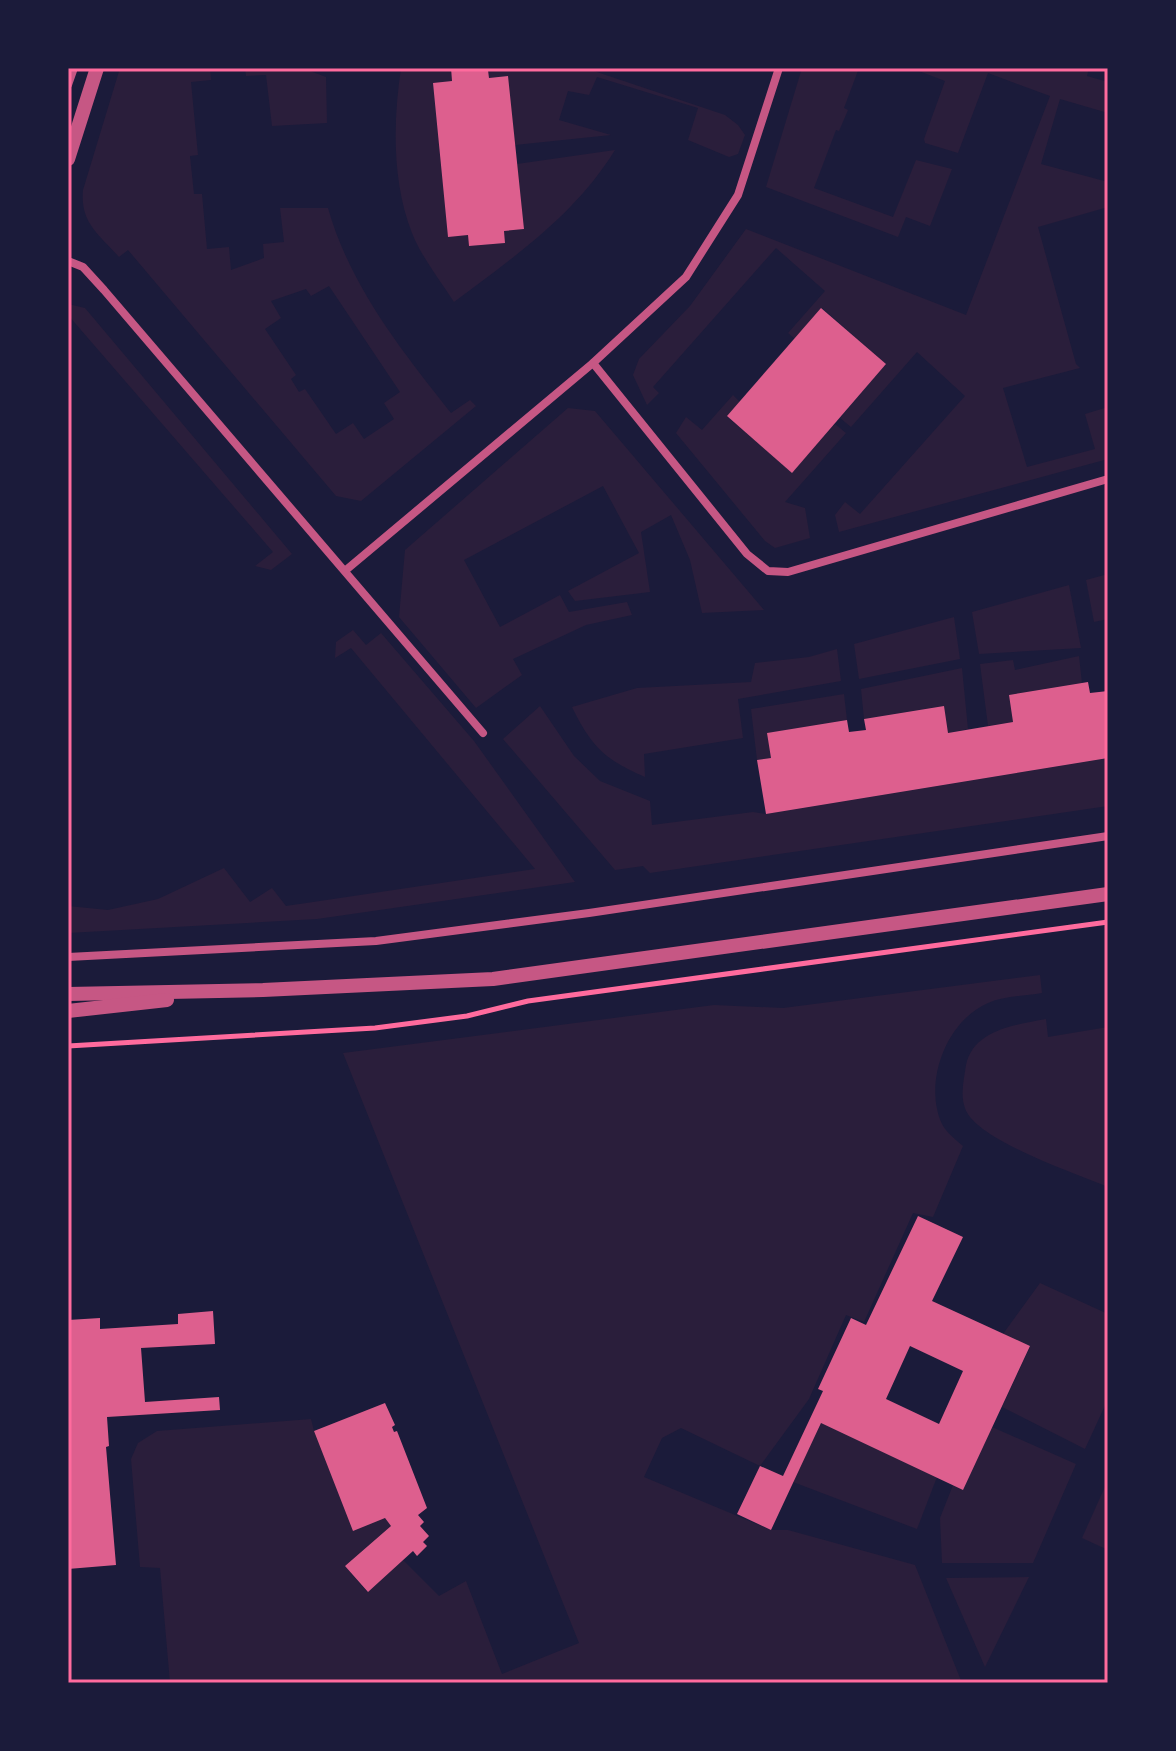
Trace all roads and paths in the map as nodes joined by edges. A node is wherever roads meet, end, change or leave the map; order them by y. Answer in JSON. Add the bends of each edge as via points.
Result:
{"nodes":[{"id":1,"x":74,"y":68,"type":"edge"},
{"id":2,"x":97,"y":68,"type":"edge"},
{"id":3,"x":779,"y":68,"type":"edge"},
{"id":4,"x":68,"y":85,"type":"edge"},
{"id":5,"x":68,"y":159,"type":"edge"},
{"id":6,"x":68,"y":261,"type":"edge"},
{"id":7,"x":593,"y":363,"type":"junction"},
{"id":8,"x":1108,"y":479,"type":"edge"},
{"id":9,"x":346,"y":570,"type":"junction"},
{"id":10,"x":483,"y":733,"type":"dead end"},
{"id":11,"x":1108,"y":836,"type":"edge"},
{"id":12,"x":1108,"y":894,"type":"edge"},
{"id":13,"x":1108,"y":922,"type":"edge"},
{"id":14,"x":68,"y":957,"type":"edge"},
{"id":15,"x":263,"y":990,"type":"junction"},
{"id":16,"x":68,"y":994,"type":"edge"},
{"id":17,"x":68,"y":1011,"type":"edge"},
{"id":18,"x":68,"y":1046,"type":"edge"}],
"edges":[{"from":1,"to":4,"type":"street"},
{"from":2,"to":5,"type":"street"},
{"from":3,"to":7,"type":"street","via":[[738,195],[686,277]]},
{"from":6,"to":9,"type":"street","via":[[83,267],[104,290]]},
{"from":7,"to":8,"type":"street","via":[[747,554],[768,571],[788,572]]},
{"from":7,"to":9,"type":"street"},
{"from":9,"to":10,"type":"street"},
{"from":11,"to":14,"type":"street","via":[[376,941]]},
{"from":12,"to":15,"type":"street","via":[[493,979]]},
{"from":13,"to":18,"type":"path","via":[[528,1001],[405,1024]]},
{"from":15,"to":16,"type":"street"},
{"from":15,"to":17,"type":"street"}]}
